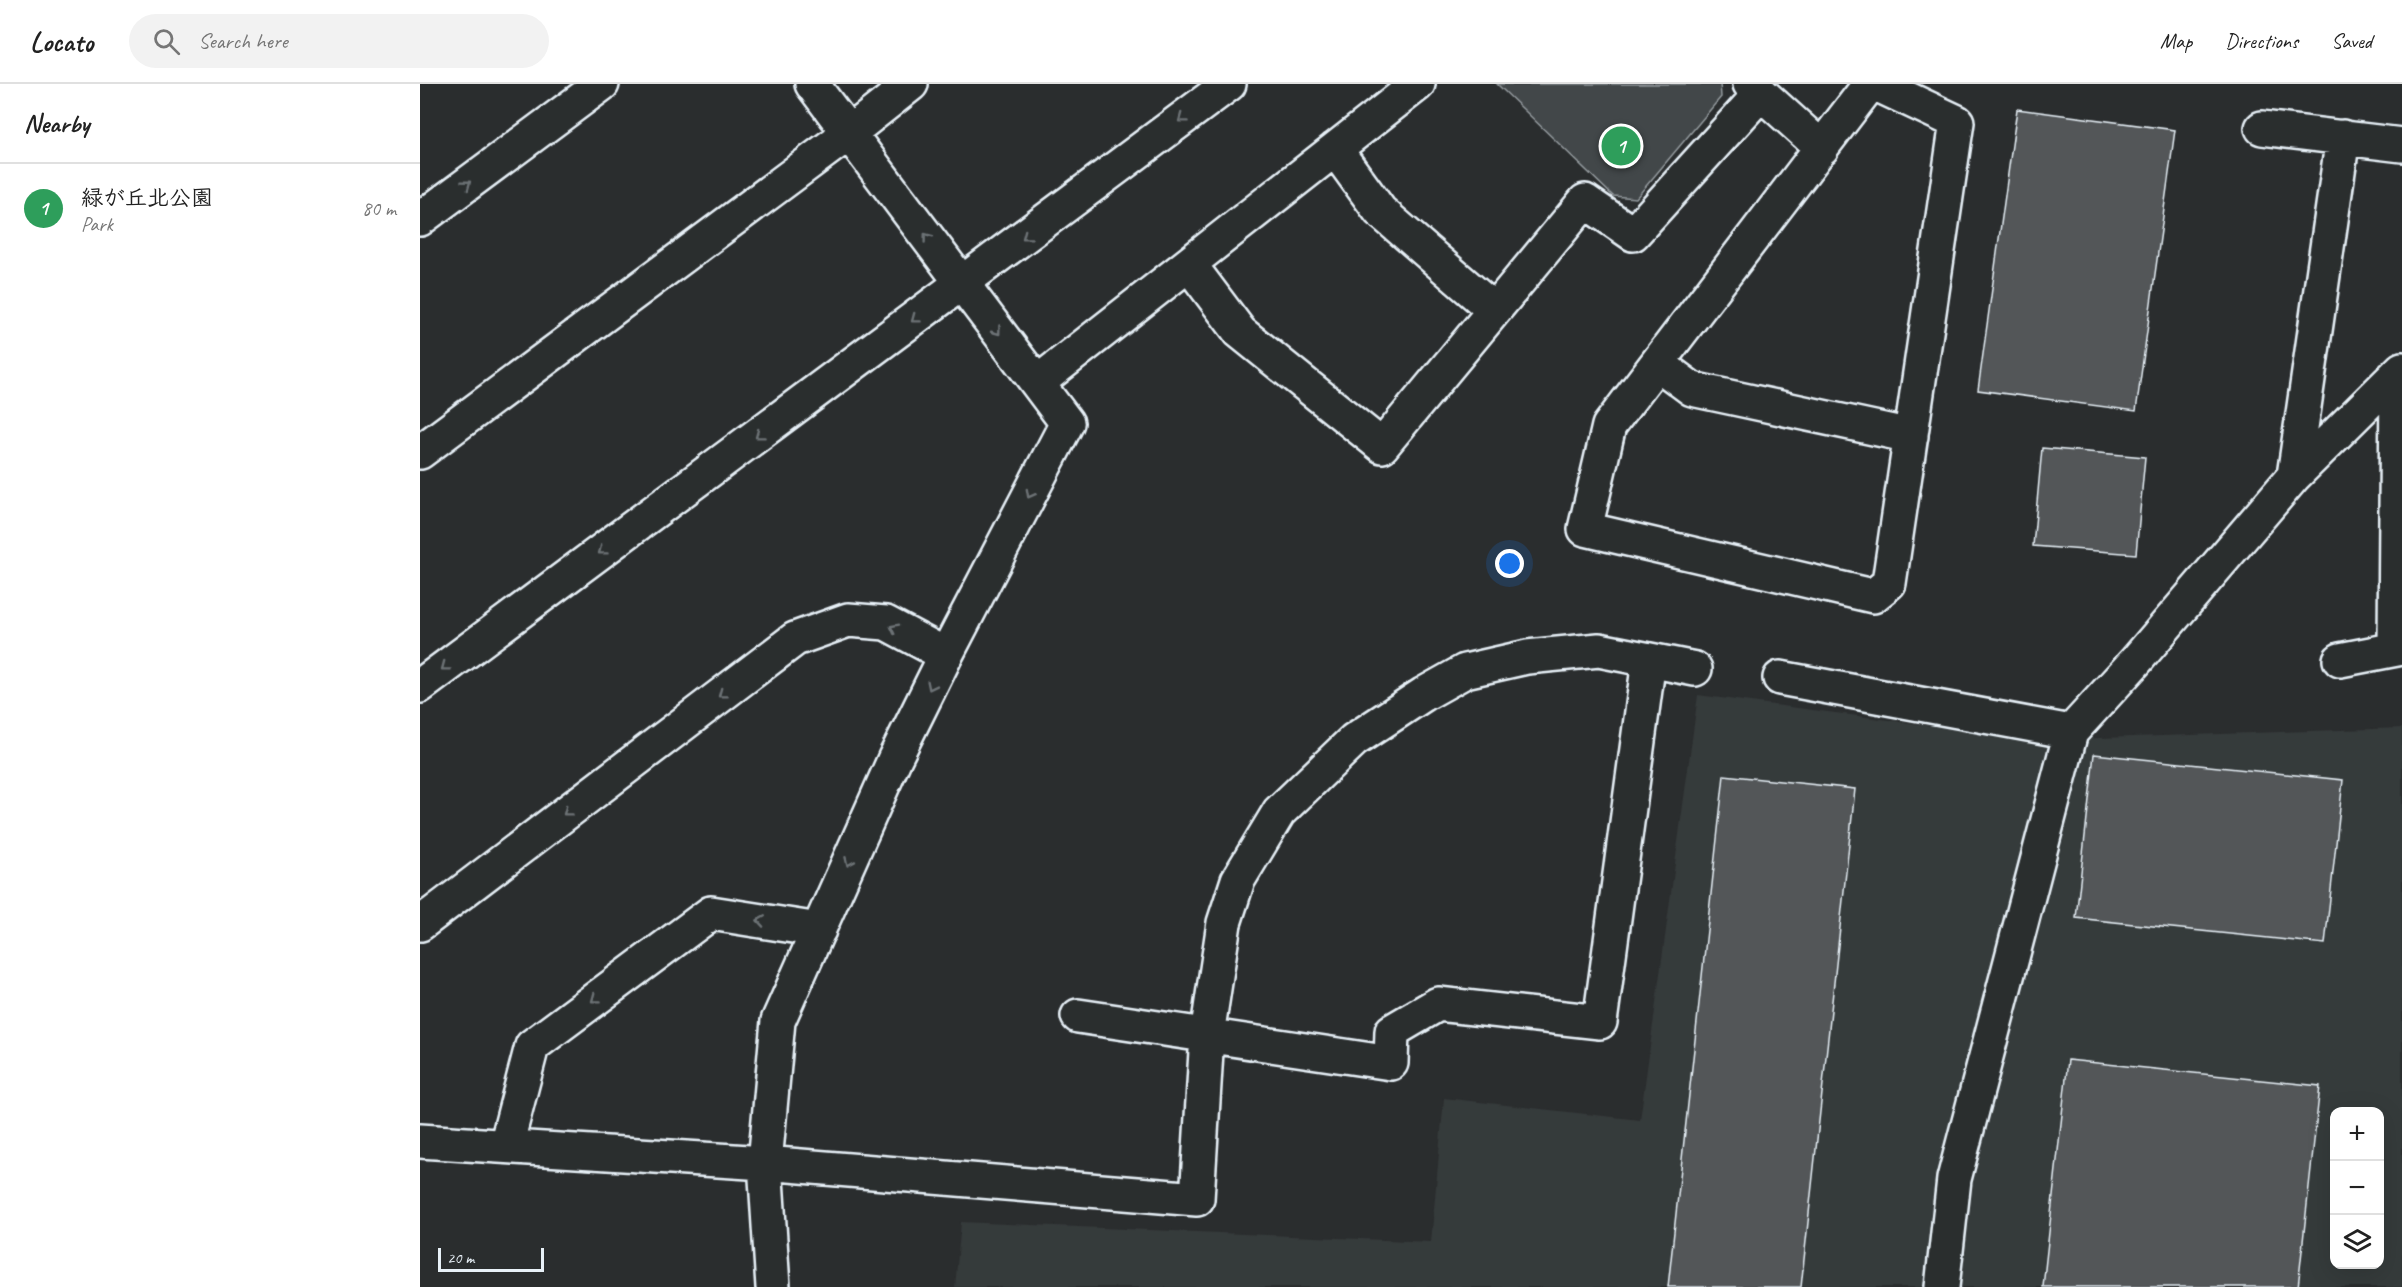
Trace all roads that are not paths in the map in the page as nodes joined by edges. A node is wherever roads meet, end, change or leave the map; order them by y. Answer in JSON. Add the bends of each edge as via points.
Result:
{"nodes":[{"id":1,"x":602,"y":84,"type":"edge"},
{"id":2,"x":812,"y":84,"type":"edge"},
{"id":3,"x":911,"y":84,"type":"edge"},
{"id":4,"x":1229,"y":84,"type":"edge"},
{"id":5,"x":1418,"y":84,"type":"edge"},
{"id":6,"x":1870,"y":84,"type":"edge"},
{"id":7,"x":1876,"y":84,"type":"edge"},
{"id":8,"x":1756,"y":89,"type":"edge"},
{"id":9,"x":2262,"y":128,"type":"dead end"},
{"id":10,"x":849,"y":133,"type":"junction"},
{"id":11,"x":2343,"y":137,"type":"junction"},
{"id":12,"x":2402,"y":145,"type":"edge"},
{"id":13,"x":1822,"y":148,"type":"junction"},
{"id":14,"x":1335,"y":149,"type":"junction"},
{"id":15,"x":420,"y":219,"type":"edge"},
{"id":16,"x":1189,"y":264,"type":"junction"},
{"id":17,"x":962,"y":284,"type":"junction"},
{"id":18,"x":1494,"y":310,"type":"junction"},
{"id":19,"x":1657,"y":363,"type":"junction"},
{"id":20,"x":2400,"y":372,"type":"edge"},
{"id":21,"x":1037,"y":383,"type":"junction"},
{"id":22,"x":1911,"y":436,"type":"junction"},
{"id":23,"x":420,"y":452,"type":"edge"},
{"id":24,"x":2294,"y":476,"type":"junction"},
{"id":25,"x":2398,"y":648,"type":"edge"},
{"id":26,"x":946,"y":655,"type":"junction"},
{"id":27,"x":1649,"y":660,"type":"junction"},
{"id":28,"x":2340,"y":660,"type":"dead end"},
{"id":29,"x":1695,"y":669,"type":"dead end"},
{"id":30,"x":1779,"y":678,"type":"dead end"},
{"id":31,"x":420,"y":686,"type":"edge"},
{"id":32,"x":2071,"y":732,"type":"junction"},
{"id":33,"x":420,"y":924,"type":"edge"},
{"id":34,"x":819,"y":930,"type":"junction"},
{"id":35,"x":1078,"y":1016,"type":"dead end"},
{"id":36,"x":1207,"y":1035,"type":"junction"},
{"id":37,"x":420,"y":1141,"type":"edge"},
{"id":38,"x":506,"y":1146,"type":"junction"},
{"id":39,"x":765,"y":1163,"type":"junction"},
{"id":40,"x":773,"y":1287,"type":"edge"},
{"id":41,"x":1942,"y":1287,"type":"edge"}],
"edges":[{"from":15,"to":1,"type":"street","one_way":true},
{"from":2,"to":10,"type":"street"},
{"from":3,"to":10,"type":"street"},
{"from":4,"to":17,"type":"street","one_way":true},
{"from":5,"to":14,"type":"street"},
{"from":6,"to":13,"type":"street"},
{"from":7,"to":22,"type":"street","via":[[1957,122]]},
{"from":8,"to":13,"type":"street"},
{"from":8,"to":18,"type":"street","via":[[1633,234],[1585,201]]},
{"from":9,"to":11,"type":"street"},
{"from":17,"to":10,"type":"street","one_way":true},
{"from":10,"to":23,"type":"street"},
{"from":11,"to":12,"type":"street"},
{"from":11,"to":24,"type":"street"},
{"from":13,"to":19,"type":"street"},
{"from":14,"to":16,"type":"street"},
{"from":14,"to":18,"type":"street","via":[[1380,211]]},
{"from":16,"to":18,"type":"street","via":[[1240,332],[1382,447]]},
{"from":16,"to":21,"type":"street"},
{"from":17,"to":21,"type":"street","one_way":true},
{"from":17,"to":31,"type":"street","one_way":true},
{"from":19,"to":22,"type":"street","via":[[1692,389]]},
{"from":19,"to":22,"type":"street","via":[[1608,426],[1585,529],[1873,596],[1889,583]]},
{"from":20,"to":24,"type":"street"},
{"from":20,"to":25,"type":"street"},
{"from":21,"to":26,"type":"street","one_way":true,"via":[[1067,423]]},
{"from":24,"to":32,"type":"street"},
{"from":25,"to":28,"type":"street"},
{"from":26,"to":33,"type":"street","one_way":true,"via":[[886,623],[848,621],[795,639]]},
{"from":26,"to":34,"type":"street","one_way":true,"via":[[895,758]]},
{"from":27,"to":29,"type":"street"},
{"from":27,"to":36,"type":"street","via":[[1599,650],[1527,657],[1465,671],[1354,740],[1279,812],[1239,880],[1224,923]]},
{"from":27,"to":36,"type":"street","via":[[1600,1022],[1438,1004],[1392,1031],[1391,1063]]},
{"from":30,"to":32,"type":"street"},
{"from":32,"to":41,"type":"street","via":[[1954,1179]]},
{"from":34,"to":38,"type":"street","one_way":true,"via":[[711,913],[532,1046]]},
{"from":34,"to":39,"type":"street","via":[[778,1021]]},
{"from":35,"to":36,"type":"street"},
{"from":36,"to":39,"type":"street","via":[[1197,1199]]},
{"from":37,"to":38,"type":"street"},
{"from":38,"to":39,"type":"street"},
{"from":39,"to":40,"type":"street"}]}
